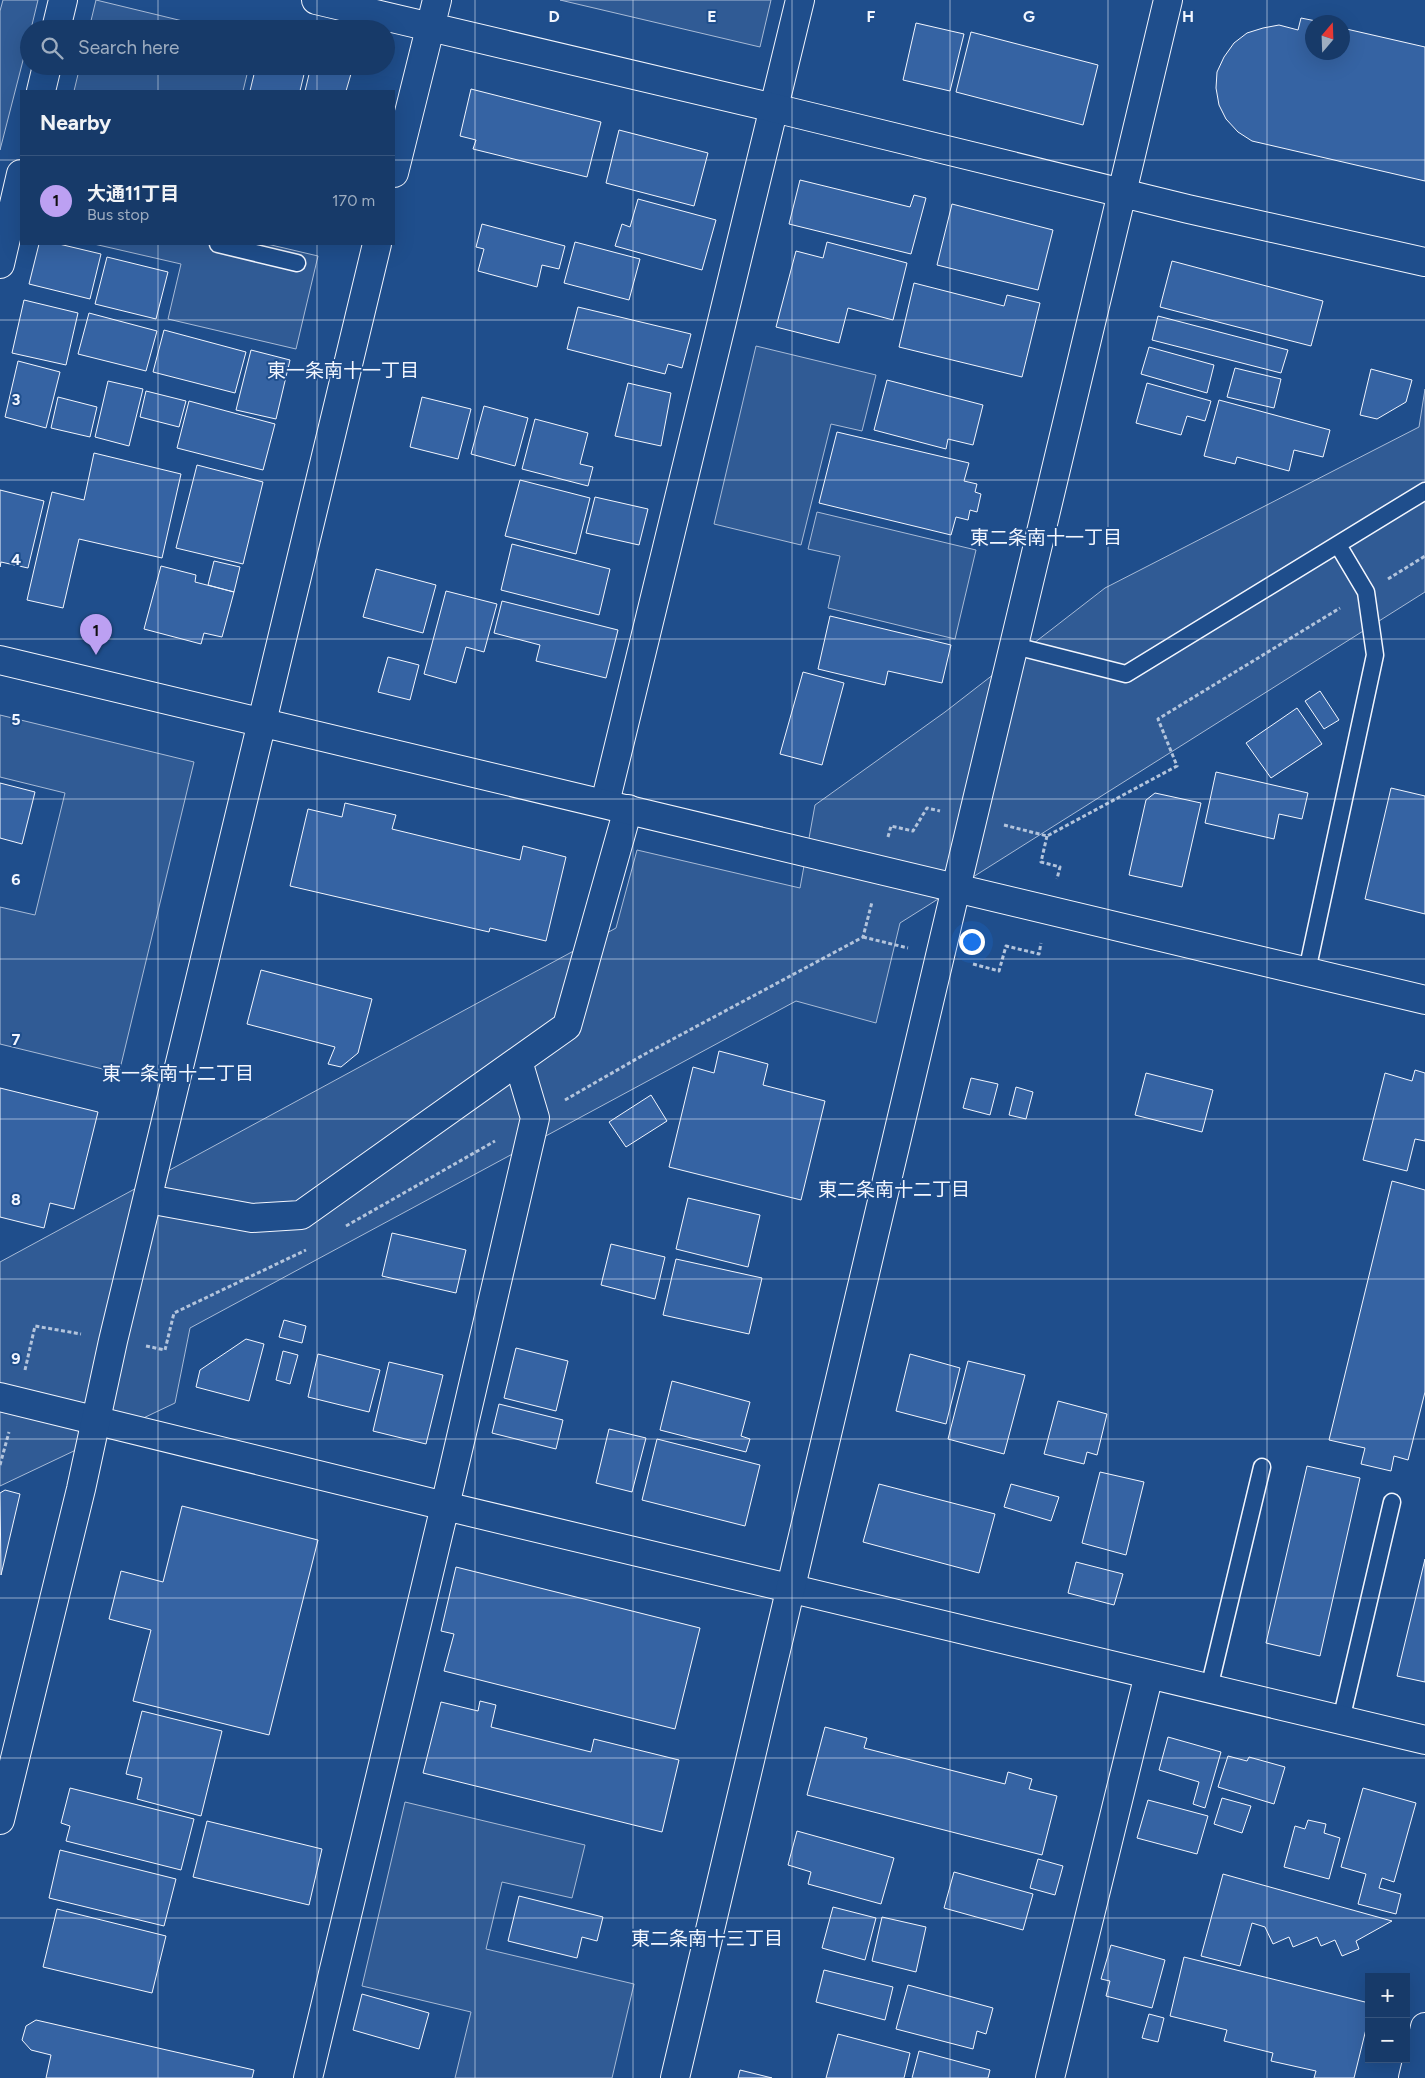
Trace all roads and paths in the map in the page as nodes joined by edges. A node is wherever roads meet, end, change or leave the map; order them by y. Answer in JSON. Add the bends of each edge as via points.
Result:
{"nodes":[{"id":1,"x":63,"y":0,"type":"edge"},
{"id":2,"x":316,"y":0,"type":"edge"},
{"id":3,"x":437,"y":0,"type":"edge"},
{"id":4,"x":800,"y":0,"type":"edge"},
{"id":5,"x":1168,"y":0,"type":"edge"},
{"id":6,"x":58,"y":20,"type":"edge"},
{"id":7,"x":430,"y":28,"type":"junction"},
{"id":8,"x":45,"y":75,"type":"edge"},
{"id":9,"x":41,"y":90,"type":"edge"},
{"id":10,"x":774,"y":108,"type":"junction"},
{"id":11,"x":395,"y":170,"type":"edge"},
{"id":12,"x":20,"y":189,"type":"edge"},
{"id":13,"x":1122,"y":192,"type":"junction"},
{"id":14,"x":222,"y":245,"type":"edge"},
{"id":15,"x":377,"y":245,"type":"edge"},
{"id":16,"x":1425,"y":262,"type":"edge"},
{"id":17,"x":297,"y":263,"type":"dead end"},
{"id":18,"x":0,"y":264,"type":"edge"},
{"id":19,"x":1425,"y":491,"type":"edge"},
{"id":20,"x":1338,"y":545,"type":"junction"},
{"id":21,"x":1425,"y":556,"type":"edge"},
{"id":22,"x":1366,"y":592,"type":"junction"},
{"id":23,"x":1015,"y":646,"type":"junction"},
{"id":24,"x":0,"y":660,"type":"edge"},
{"id":25,"x":261,"y":722,"type":"junction"},
{"id":26,"x":616,"y":806,"type":"junction"},
{"id":27,"x":973,"y":818,"type":"junction"},
{"id":28,"x":879,"y":870,"type":"junction"},
{"id":29,"x":956,"y":888,"type":"junction"},
{"id":30,"x":1307,"y":971,"type":"junction"},
{"id":31,"x":1425,"y":1000,"type":"edge"},
{"id":32,"x":518,"y":1061,"type":"junction"},
{"id":33,"x":534,"y":1118,"type":"junction"},
{"id":34,"x":148,"y":1199,"type":"junction"},
{"id":35,"x":341,"y":1230,"type":"dead end"},
{"id":36,"x":307,"y":1249,"type":"dead end"},
{"id":37,"x":113,"y":1341,"type":"junction"},
{"id":38,"x":9,"y":1399,"type":"edge"},
{"id":39,"x":95,"y":1421,"type":"junction"},
{"id":40,"x":0,"y":1465,"type":"edge"},
{"id":41,"x":1262,"y":1467,"type":"dead end"},
{"id":42,"x":1392,"y":1502,"type":"dead end"},
{"id":43,"x":445,"y":1506,"type":"junction"},
{"id":44,"x":792,"y":1589,"type":"junction"},
{"id":45,"x":1149,"y":1674,"type":"junction"},
{"id":46,"x":1209,"y":1688,"type":"junction"},
{"id":47,"x":1341,"y":1720,"type":"junction"},
{"id":48,"x":1425,"y":1740,"type":"edge"},
{"id":49,"x":0,"y":1820,"type":"edge"},
{"id":50,"x":1425,"y":2027,"type":"edge"},
{"id":51,"x":308,"y":2078,"type":"edge"},
{"id":52,"x":675,"y":2078,"type":"edge"},
{"id":53,"x":1050,"y":2078,"type":"edge"},
{"id":54,"x":1412,"y":2078,"type":"edge"}],
"edges":[{"from":1,"to":6,"type":"street"},
{"from":2,"to":7,"type":"street"},
{"from":3,"to":7,"type":"street"},
{"from":4,"to":10,"type":"street"},
{"from":5,"to":13,"type":"street"},
{"from":7,"to":10,"type":"street"},
{"from":7,"to":11,"type":"street"},
{"from":8,"to":9,"type":"street"},
{"from":10,"to":13,"type":"street"},
{"from":10,"to":26,"type":"street"},
{"from":12,"to":18,"type":"street"},
{"from":13,"to":16,"type":"street"},
{"from":13,"to":23,"type":"street"},
{"from":14,"to":17,"type":"lane"},
{"from":15,"to":25,"type":"street"},
{"from":19,"to":20,"type":"lane"},
{"from":20,"to":22,"type":"lane"},
{"from":20,"to":23,"type":"lane","via":[[1126,674]]},
{"from":21,"to":22,"type":"path"},
{"from":22,"to":27,"type":"path","via":[[1158,719],[1177,766],[1048,836]]},
{"from":22,"to":30,"type":"lane","via":[[1375,655]]},
{"from":23,"to":27,"type":"street"},
{"from":24,"to":25,"type":"street"},
{"from":25,"to":26,"type":"street"},
{"from":25,"to":34,"type":"street"},
{"from":26,"to":28,"type":"street"},
{"from":26,"to":32,"type":"street","via":[[567,1026]]},
{"from":27,"to":28,"type":"path","via":[[927,808],[914,831],[891,826]]},
{"from":27,"to":29,"type":"street"},
{"from":28,"to":29,"type":"street"},
{"from":28,"to":33,"type":"path","via":[[863,937],[645,1054]]},
{"from":29,"to":30,"type":"street"},
{"from":29,"to":44,"type":"street"},
{"from":30,"to":31,"type":"street"},
{"from":32,"to":33,"type":"street"},
{"from":32,"to":34,"type":"street","via":[[301,1215],[252,1218]]},
{"from":33,"to":35,"type":"path"},
{"from":33,"to":43,"type":"street"},
{"from":34,"to":37,"type":"street"},
{"from":36,"to":37,"type":"path","via":[[174,1313],[165,1350]]},
{"from":37,"to":38,"type":"path","via":[[35,1326]]},
{"from":37,"to":39,"type":"street"},
{"from":38,"to":39,"type":"street"},
{"from":38,"to":40,"type":"path"},
{"from":39,"to":43,"type":"street"},
{"from":39,"to":49,"type":"street"},
{"from":41,"to":46,"type":"lane"},
{"from":42,"to":47,"type":"lane"},
{"from":43,"to":44,"type":"street"},
{"from":43,"to":51,"type":"street"},
{"from":44,"to":45,"type":"street"},
{"from":44,"to":52,"type":"street"},
{"from":45,"to":46,"type":"street"},
{"from":45,"to":53,"type":"street"},
{"from":46,"to":47,"type":"street"},
{"from":47,"to":48,"type":"street"},
{"from":50,"to":54,"type":"street"}]}
